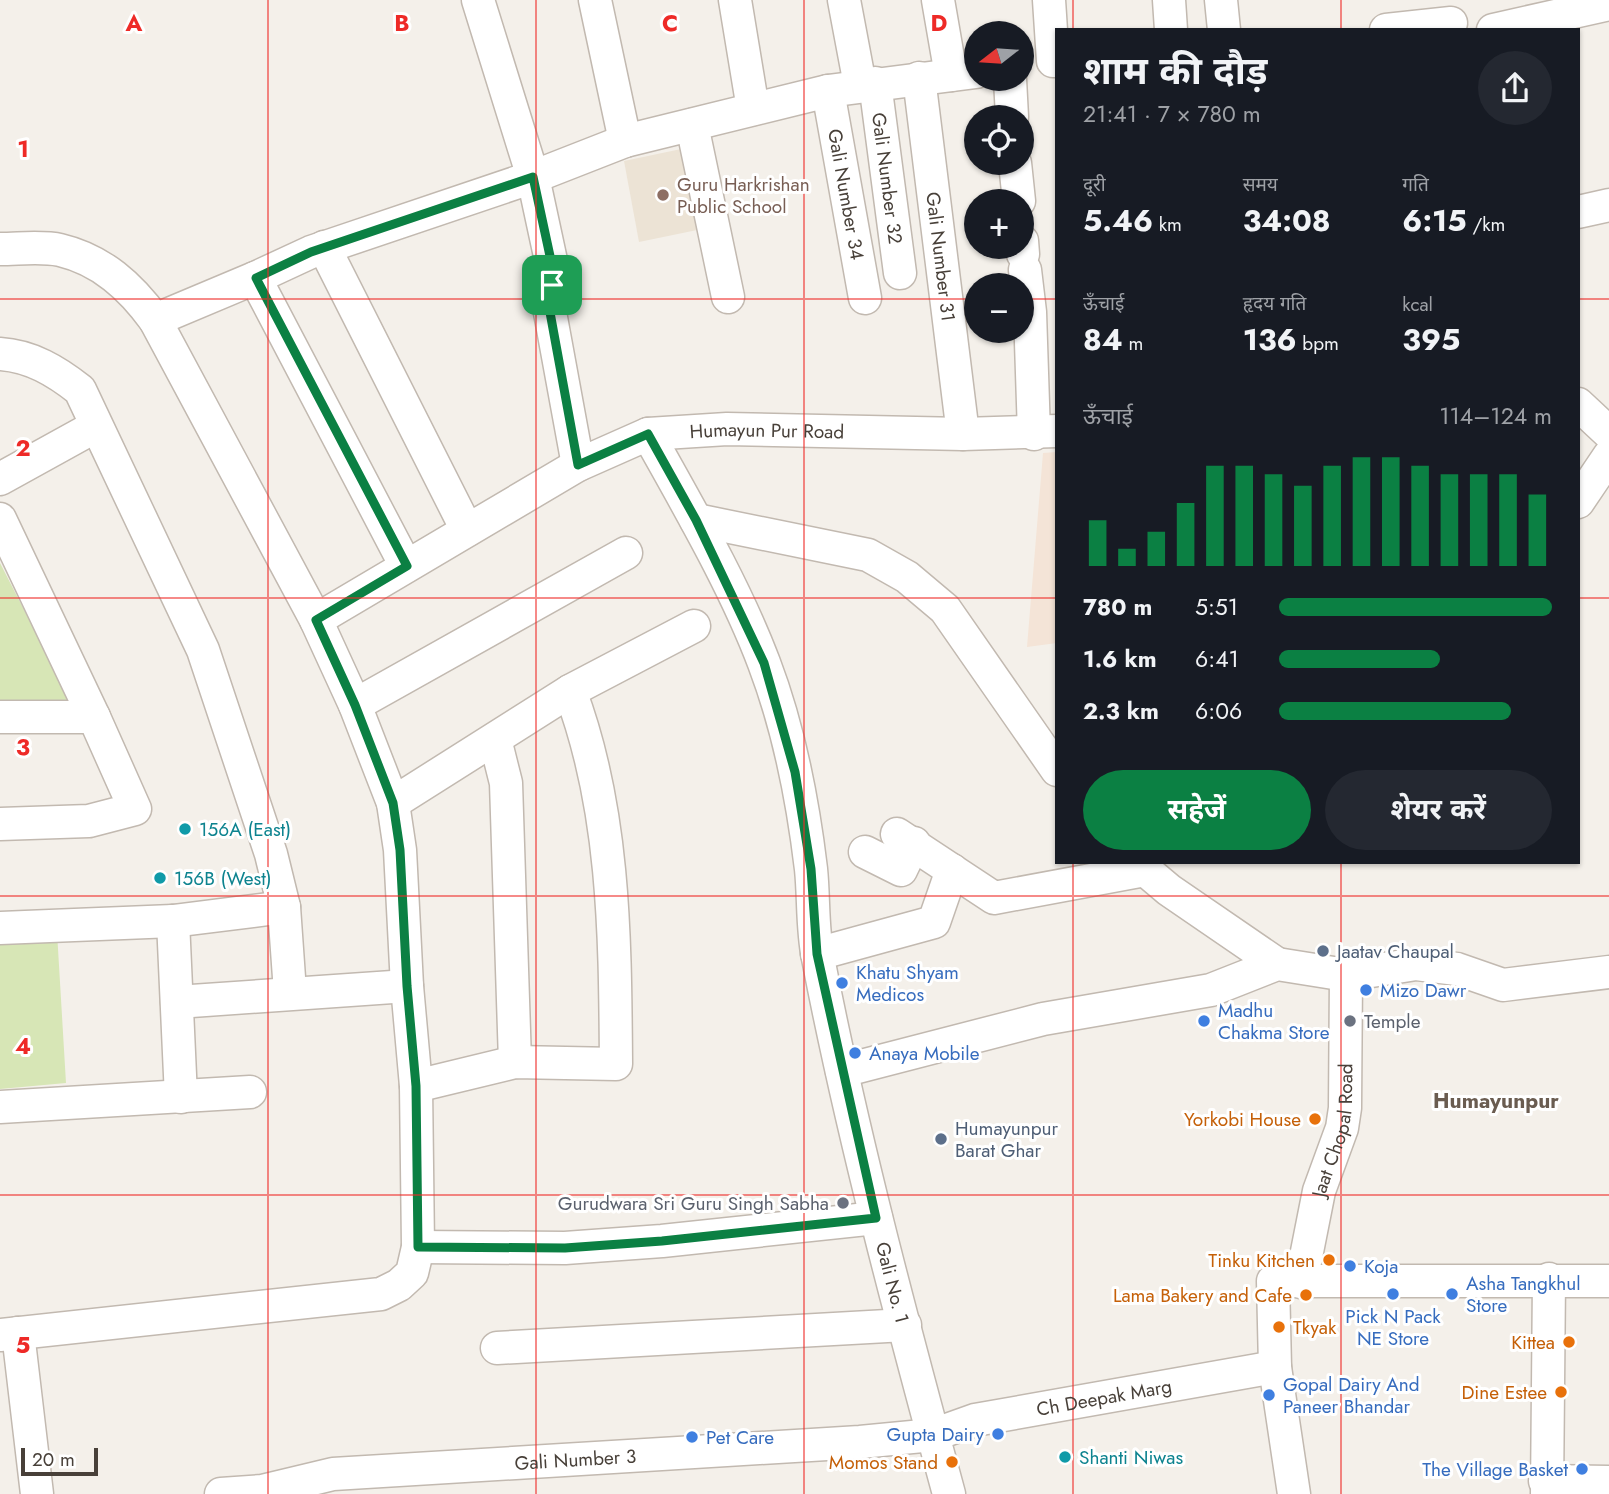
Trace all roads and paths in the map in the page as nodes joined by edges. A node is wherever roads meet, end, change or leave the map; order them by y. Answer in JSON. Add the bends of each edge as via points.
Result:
{"nodes":[{"id":1,"x":478,"y":0,"type":"edge"},
{"id":2,"x":595,"y":0,"type":"edge"},
{"id":3,"x":735,"y":0,"type":"edge"},
{"id":4,"x":844,"y":0,"type":"edge"},
{"id":5,"x":938,"y":0,"type":"edge"},
{"id":6,"x":1049,"y":0,"type":"edge"},
{"id":7,"x":1169,"y":0,"type":"edge"},
{"id":8,"x":1222,"y":0,"type":"edge"},
{"id":9,"x":1609,"y":4,"type":"edge"},
{"id":10,"x":1543,"y":10,"type":"edge"},
{"id":11,"x":1450,"y":18,"type":"edge"},
{"id":12,"x":1171,"y":28,"type":"edge"},
{"id":13,"x":1224,"y":28,"type":"edge"},
{"id":14,"x":1397,"y":28,"type":"edge"},
{"id":15,"x":1498,"y":28,"type":"edge"},
{"id":16,"x":1055,"y":61,"type":"edge"},
{"id":17,"x":1034,"y":64,"type":"edge"},
{"id":18,"x":964,"y":74,"type":"edge"},
{"id":19,"x":919,"y":78,"type":"junction"},
{"id":20,"x":867,"y":84,"type":"junction"},
{"id":21,"x":828,"y":91,"type":"junction"},
{"id":22,"x":753,"y":109,"type":"junction"},
{"id":23,"x":692,"y":125,"type":"junction"},
{"id":24,"x":625,"y":141,"type":"junction"},
{"id":25,"x":533,"y":177,"type":"junction"},
{"id":26,"x":1609,"y":205,"type":"edge"},
{"id":27,"x":1580,"y":212,"type":"edge"},
{"id":28,"x":324,"y":247,"type":"junction"},
{"id":29,"x":0,"y":249,"type":"edge"},
{"id":30,"x":1024,"y":259,"type":"edge"},
{"id":31,"x":900,"y":273,"type":"dead end"},
{"id":32,"x":256,"y":278,"type":"junction"},
{"id":33,"x":728,"y":297,"type":"dead end"},
{"id":34,"x":865,"y":298,"type":"dead end"},
{"id":35,"x":1044,"y":311,"type":"edge"},
{"id":36,"x":155,"y":320,"type":"junction"},
{"id":37,"x":0,"y":354,"type":"edge"},
{"id":38,"x":1580,"y":406,"type":"edge"},
{"id":39,"x":96,"y":426,"type":"junction"},
{"id":40,"x":1045,"y":432,"type":"edge"},
{"id":41,"x":1609,"y":433,"type":"edge"},
{"id":42,"x":648,"y":434,"type":"junction"},
{"id":43,"x":963,"y":434,"type":"junction"},
{"id":44,"x":1609,"y":456,"type":"edge"},
{"id":45,"x":578,"y":465,"type":"junction"},
{"id":46,"x":0,"y":479,"type":"edge"},
{"id":47,"x":1580,"y":499,"type":"edge"},
{"id":48,"x":0,"y":519,"type":"edge"},
{"id":49,"x":696,"y":520,"type":"junction"},
{"id":50,"x":467,"y":530,"type":"junction"},
{"id":51,"x":626,"y":553,"type":"dead end"},
{"id":52,"x":407,"y":566,"type":"junction"},
{"id":53,"x":316,"y":620,"type":"junction"},
{"id":54,"x":694,"y":626,"type":"dead end"},
{"id":55,"x":570,"y":691,"type":"junction"},
{"id":56,"x":355,"y":705,"type":"junction"},
{"id":57,"x":0,"y":717,"type":"edge"},
{"id":58,"x":94,"y":717,"type":"junction"},
{"id":59,"x":495,"y":739,"type":"junction"},
{"id":60,"x":1055,"y":767,"type":"edge"},
{"id":61,"x":393,"y":803,"type":"junction"},
{"id":62,"x":0,"y":824,"type":"edge"},
{"id":63,"x":865,"y":852,"type":"dead end"},
{"id":64,"x":1141,"y":866,"type":"edge"},
{"id":65,"x":952,"y":870,"type":"junction"},
{"id":66,"x":284,"y":907,"type":"junction"},
{"id":67,"x":173,"y":921,"type":"junction"},
{"id":68,"x":0,"y":928,"type":"edge"},
{"id":69,"x":817,"y":954,"type":"junction"},
{"id":70,"x":1277,"y":964,"type":"junction"},
{"id":71,"x":1609,"y":972,"type":"edge"},
{"id":72,"x":1346,"y":975,"type":"junction"},
{"id":73,"x":407,"y":986,"type":"junction"},
{"id":74,"x":290,"y":992,"type":"junction"},
{"id":75,"x":177,"y":1002,"type":"junction"},
{"id":76,"x":515,"y":1062,"type":"junction"},
{"id":77,"x":842,"y":1071,"type":"junction"},
{"id":78,"x":416,"y":1086,"type":"junction"},
{"id":79,"x":250,"y":1092,"type":"dead end"},
{"id":80,"x":181,"y":1097,"type":"junction"},
{"id":81,"x":0,"y":1107,"type":"edge"},
{"id":82,"x":876,"y":1218,"type":"junction"},
{"id":83,"x":418,"y":1247,"type":"junction"},
{"id":84,"x":1549,"y":1279,"type":"junction"},
{"id":85,"x":1609,"y":1281,"type":"edge"},
{"id":86,"x":1301,"y":1282,"type":"junction"},
{"id":87,"x":905,"y":1325,"type":"junction"},
{"id":88,"x":9,"y":1334,"type":"edge"},
{"id":89,"x":497,"y":1348,"type":"dead end"},
{"id":90,"x":1275,"y":1367,"type":"junction"},
{"id":91,"x":933,"y":1435,"type":"junction"},
{"id":92,"x":1609,"y":1482,"type":"edge"},
{"id":93,"x":1546,"y":1488,"type":"edge"},
{"id":94,"x":37,"y":1494,"type":"edge"},
{"id":95,"x":221,"y":1494,"type":"edge"},
{"id":96,"x":949,"y":1494,"type":"edge"},
{"id":97,"x":1294,"y":1494,"type":"edge"}],
"edges":[{"from":1,"to":25,"type":"street"},
{"from":2,"to":24,"type":"street"},
{"from":3,"to":22,"type":"street"},
{"from":4,"to":20,"type":"street","name":"Gali Number 32"},
{"from":5,"to":18,"type":"street"},
{"from":6,"to":16,"type":"street"},
{"from":7,"to":12,"type":"street"},
{"from":8,"to":13,"type":"street"},
{"from":9,"to":10,"type":"street"},
{"from":10,"to":15,"type":"street"},
{"from":11,"to":14,"type":"street"},
{"from":16,"to":17,"type":"street"},
{"from":18,"to":19,"type":"street"},
{"from":19,"to":20,"type":"street"},
{"from":19,"to":43,"type":"street","name":"Gali Number 31"},
{"from":20,"to":21,"type":"street"},
{"from":20,"to":31,"type":"street","name":"Gali Number 32"},
{"from":21,"to":22,"type":"street"},
{"from":21,"to":34,"type":"street","name":"Gali Number 34"},
{"from":22,"to":23,"type":"street"},
{"from":23,"to":24,"type":"street"},
{"from":23,"to":33,"type":"street"},
{"from":24,"to":25,"type":"street"},
{"from":25,"to":28,"type":"street"},
{"from":25,"to":45,"type":"street","via":[[553,270],[547,296]]},
{"from":26,"to":27,"type":"street"},
{"from":28,"to":32,"type":"street"},
{"from":28,"to":50,"type":"street"},
{"from":29,"to":36,"type":"street","via":[[59,250],[97,264],[134,290]]},
{"from":30,"to":35,"type":"street"},
{"from":32,"to":36,"type":"street"},
{"from":32,"to":52,"type":"street"},
{"from":35,"to":40,"type":"street"},
{"from":36,"to":53,"type":"street"},
{"from":37,"to":39,"type":"street","via":[[56,371],[80,390]]},
{"from":38,"to":41,"type":"street"},
{"from":39,"to":46,"type":"street"},
{"from":39,"to":66,"type":"street","via":[[203,650],[271,854]]},
{"from":40,"to":43,"type":"street","name":"Humayun Pur Road"},
{"from":42,"to":43,"type":"street","name":"Humayun Pur Road","via":[[727,429]]},
{"from":42,"to":45,"type":"street","name":"Humayun Pur Road"},
{"from":42,"to":49,"type":"street","name":"Gali No. 1"},
{"from":44,"to":47,"type":"street"},
{"from":45,"to":50,"type":"street","name":"Humayun Pur Road"},
{"from":48,"to":58,"type":"street"},
{"from":49,"to":60,"type":"street","via":[[868,555],[907,577],[945,608]]},
{"from":49,"to":69,"type":"street","name":"Gali No. 1","via":[[764,663],[792,760],[811,869]]},
{"from":50,"to":52,"type":"street","name":"Humayun Pur Road"},
{"from":51,"to":56,"type":"street"},
{"from":52,"to":53,"type":"street","name":"Humayun Pur Road"},
{"from":53,"to":56,"type":"street"},
{"from":54,"to":55,"type":"street"},
{"from":55,"to":59,"type":"street"},
{"from":55,"to":76,"type":"street","via":[[588,737],[605,822],[615,961],[616,1065]]},
{"from":56,"to":61,"type":"street"},
{"from":57,"to":58,"type":"street"},
{"from":58,"to":62,"type":"street","via":[[135,809],[89,821]]},
{"from":59,"to":61,"type":"street"},
{"from":59,"to":76,"type":"street","via":[[506,783]]},
{"from":61,"to":73,"type":"street"},
{"from":63,"to":65,"type":"street","via":[[901,870],[906,839]]},
{"from":64,"to":65,"type":"street","via":[[994,898]]},
{"from":64,"to":70,"type":"street"},
{"from":65,"to":69,"type":"street","via":[[934,922]]},
{"from":66,"to":67,"type":"street"},
{"from":66,"to":74,"type":"street"},
{"from":67,"to":68,"type":"street"},
{"from":67,"to":75,"type":"street"},
{"from":69,"to":77,"type":"street","name":"Gali No. 1"},
{"from":70,"to":72,"type":"street"},
{"from":70,"to":77,"type":"street","via":[[1211,990],[1043,1019]]},
{"from":71,"to":72,"type":"street","via":[[1503,985],[1457,969],[1416,964]]},
{"from":72,"to":86,"type":"street","name":"Jaat Chopal Road","via":[[1345,1108],[1318,1191]]},
{"from":73,"to":74,"type":"street"},
{"from":73,"to":78,"type":"street"},
{"from":74,"to":75,"type":"street"},
{"from":75,"to":80,"type":"street"},
{"from":76,"to":78,"type":"street"},
{"from":77,"to":82,"type":"street","name":"Gali No. 1"},
{"from":78,"to":83,"type":"street"},
{"from":79,"to":80,"type":"street"},
{"from":80,"to":81,"type":"street"},
{"from":82,"to":83,"type":"street","via":[[565,1248]]},
{"from":82,"to":87,"type":"street","name":"Gali No. 1"},
{"from":83,"to":88,"type":"street","via":[[412,1273],[381,1294]]},
{"from":84,"to":85,"type":"street"},
{"from":84,"to":86,"type":"street"},
{"from":84,"to":93,"type":"street"},
{"from":86,"to":90,"type":"street","via":[[1273,1282]]},
{"from":87,"to":89,"type":"street"},
{"from":87,"to":91,"type":"street","name":"Gali No. 1"},
{"from":88,"to":94,"type":"street"},
{"from":90,"to":91,"type":"street","name":"Ch Deepak Marg","via":[[975,1420]]},
{"from":90,"to":97,"type":"street"},
{"from":91,"to":95,"type":"street","name":"Gali Number 3","via":[[333,1474]]},
{"from":91,"to":96,"type":"street","name":"Gali No. 1"},
{"from":92,"to":93,"type":"street"}]}
